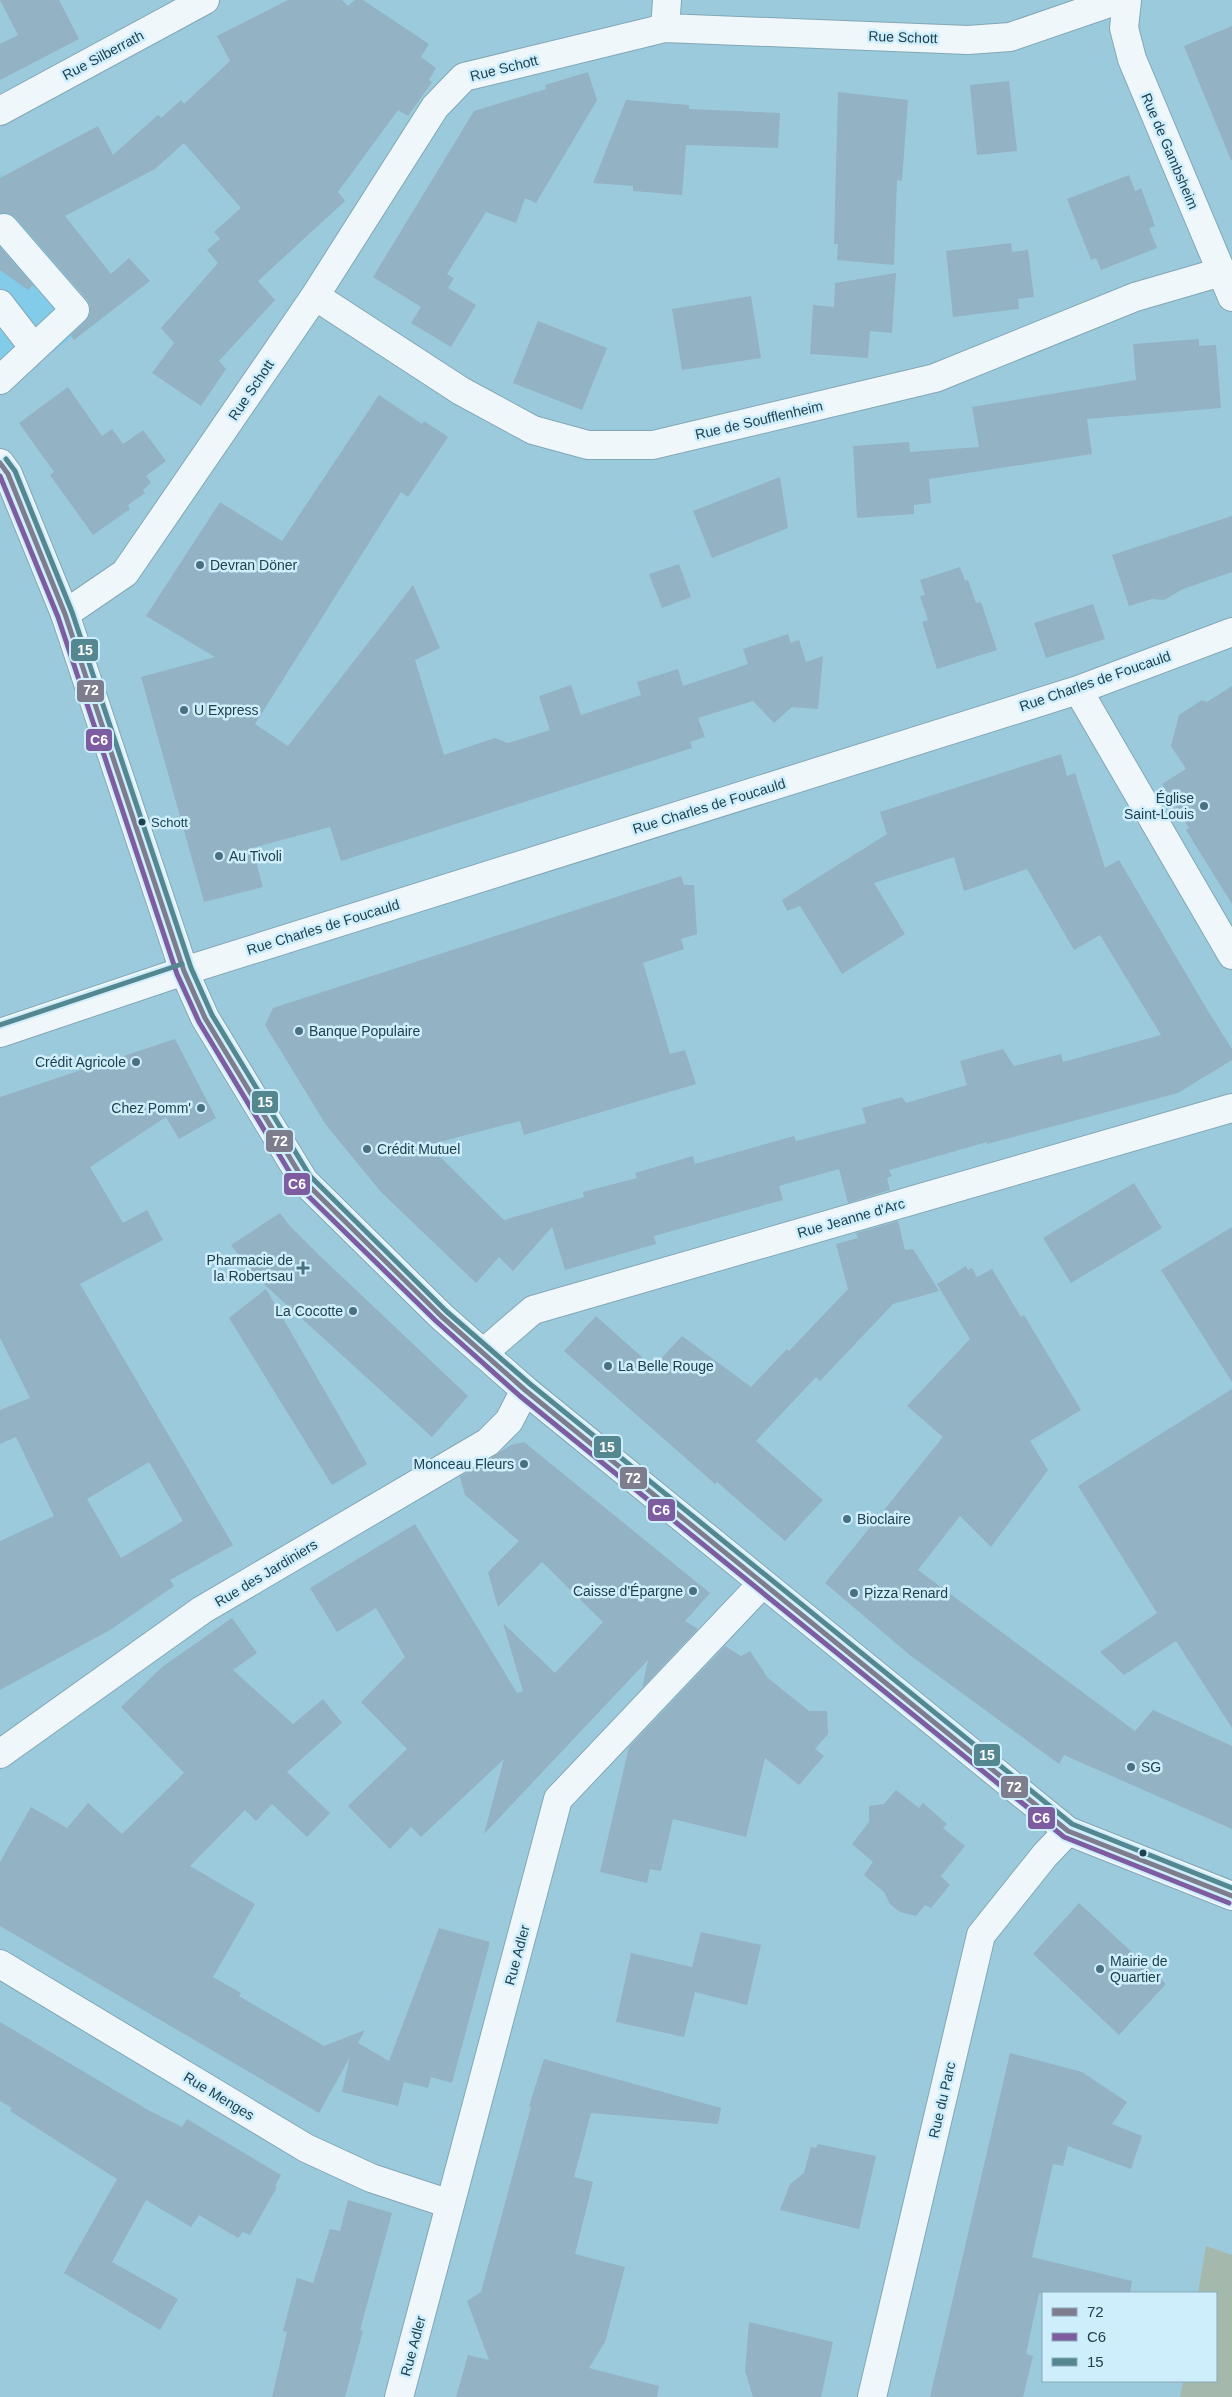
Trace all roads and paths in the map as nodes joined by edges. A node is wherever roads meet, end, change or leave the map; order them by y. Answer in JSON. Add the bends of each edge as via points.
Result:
{"nodes":[{"id":1,"x":205,"y":0,"type":"edge"},
{"id":2,"x":667,"y":0,"type":"edge"},
{"id":3,"x":1118,"y":0,"type":"edge"},
{"id":4,"x":1127,"y":0,"type":"edge"},
{"id":5,"x":665,"y":28,"type":"junction"},
{"id":6,"x":0,"y":111,"type":"edge"},
{"id":7,"x":0,"y":230,"type":"edge"},
{"id":8,"x":1221,"y":272,"type":"junction"},
{"id":9,"x":315,"y":296,"type":"junction"},
{"id":10,"x":1232,"y":298,"type":"edge"},
{"id":11,"x":0,"y":304,"type":"edge"},
{"id":12,"x":34,"y":348,"type":"junction"},
{"id":13,"x":0,"y":380,"type":"edge"},
{"id":14,"x":0,"y":463,"type":"edge"},
{"id":15,"x":64,"y":614,"type":"junction"},
{"id":16,"x":1232,"y":632,"type":"edge"},
{"id":17,"x":1078,"y":690,"type":"junction"},
{"id":18,"x":1232,"y":955,"type":"edge"},
{"id":19,"x":184,"y":971,"type":"junction"},
{"id":20,"x":0,"y":1033,"type":"edge"},
{"id":21,"x":1232,"y":1108,"type":"edge"},
{"id":22,"x":483,"y":1353,"type":"junction"},
{"id":23,"x":525,"y":1390,"type":"junction"},
{"id":24,"x":762,"y":1584,"type":"junction"},
{"id":25,"x":0,"y":1754,"type":"edge"},
{"id":26,"x":1068,"y":1832,"type":"junction"},
{"id":27,"x":1232,"y":1896,"type":"edge"},
{"id":28,"x":0,"y":1964,"type":"edge"},
{"id":29,"x":450,"y":2204,"type":"junction"},
{"id":30,"x":400,"y":2397,"type":"edge"},
{"id":31,"x":872,"y":2397,"type":"edge"}],
"edges":[{"from":1,"to":6,"type":"street","name":"Rue Silberrath"},
{"from":2,"to":5,"type":"street"},
{"from":3,"to":5,"type":"street","name":"Rue Schott","via":[[1010,37],[968,40]]},
{"from":4,"to":8,"type":"street","name":"Rue de Gambsheim","via":[[1124,28],[1132,59]]},
{"from":5,"to":9,"type":"street","name":"Rue Schott","via":[[464,77],[435,107]]},
{"from":7,"to":12,"type":"street","via":[[4,228],[75,310]]},
{"from":8,"to":9,"type":"street","name":"Rue de Soufflenheim","via":[[1134,297],[935,378],[653,445],[588,445],[533,430],[461,391]]},
{"from":8,"to":10,"type":"street","name":"Rue de Gambsheim"},
{"from":9,"to":15,"type":"street","name":"Rue Schott","via":[[125,573]]},
{"from":11,"to":12,"type":"street"},
{"from":12,"to":13,"type":"street"},
{"from":14,"to":15,"type":"street","via":[[8,474]]},
{"from":15,"to":19,"type":"street"},
{"from":16,"to":17,"type":"street","name":"Rue Charles de Foucauld"},
{"from":17,"to":18,"type":"street"},
{"from":17,"to":19,"type":"street","name":"Rue Charles de Foucauld"},
{"from":19,"to":20,"type":"street","name":"Rue Charles de Foucauld"},
{"from":19,"to":22,"type":"street","via":[[205,1018],[304,1181]]},
{"from":21,"to":22,"type":"street","name":"Rue Jeanne d'Arc","via":[[533,1310]]},
{"from":22,"to":23,"type":"street"},
{"from":23,"to":24,"type":"street"},
{"from":23,"to":25,"type":"street","name":"Rue des Jardiniers","via":[[509,1421],[488,1442],[202,1610]]},
{"from":24,"to":26,"type":"street"},
{"from":24,"to":29,"type":"street","name":"Rue Adler","via":[[558,1799]]},
{"from":26,"to":27,"type":"street"},
{"from":26,"to":31,"type":"street","name":"Rue du Parc","via":[[1045,1855],[981,1935]]},
{"from":28,"to":29,"type":"street","name":"Rue Menges","via":[[306,2148],[371,2178]]},
{"from":29,"to":30,"type":"street","name":"Rue Adler"}]}
